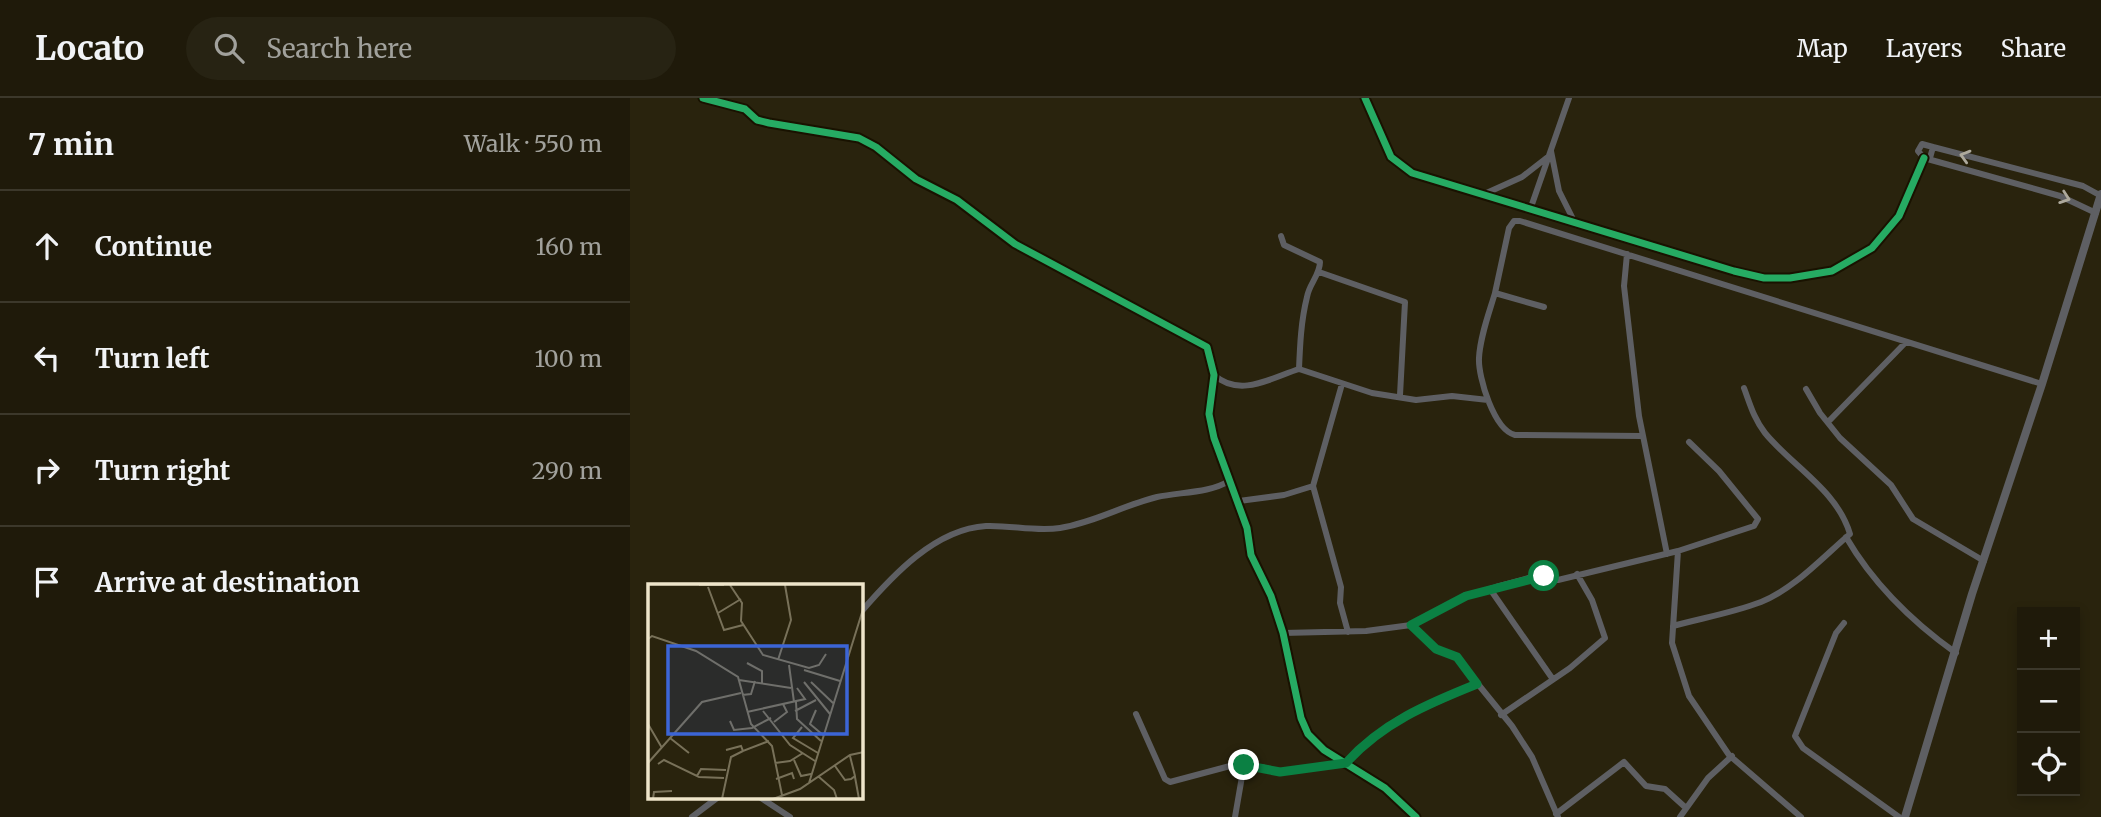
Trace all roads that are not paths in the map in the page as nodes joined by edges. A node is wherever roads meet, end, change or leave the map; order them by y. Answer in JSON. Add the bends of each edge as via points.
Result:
{"nodes":[{"id":1,"x":703,"y":98,"type":"edge"},
{"id":2,"x":1365,"y":98,"type":"edge"},
{"id":3,"x":1569,"y":98,"type":"edge"},
{"id":4,"x":1933,"y":147,"type":"junction"},
{"id":5,"x":1550,"y":153,"type":"junction"},
{"id":6,"x":1927,"y":158,"type":"junction"},
{"id":7,"x":1994,"y":164,"type":"junction"},
{"id":8,"x":1990,"y":176,"type":"junction"},
{"id":9,"x":2047,"y":176,"type":"junction"},
{"id":10,"x":2042,"y":191,"type":"junction"},
{"id":11,"x":1482,"y":195,"type":"junction"},
{"id":12,"x":2101,"y":195,"type":"edge"},
{"id":13,"x":1530,"y":211,"type":"junction"},
{"id":14,"x":2095,"y":213,"type":"junction"},
{"id":15,"x":1576,"y":225,"type":"junction"},
{"id":16,"x":1281,"y":236,"type":"dead end"},
{"id":17,"x":1627,"y":254,"type":"junction"},
{"id":18,"x":1319,"y":272,"type":"junction"},
{"id":19,"x":1496,"y":293,"type":"junction"},
{"id":20,"x":1544,"y":307,"type":"dead end"},
{"id":21,"x":1906,"y":342,"type":"junction"},
{"id":22,"x":1298,"y":369,"type":"junction"},
{"id":23,"x":1214,"y":375,"type":"junction"},
{"id":24,"x":1342,"y":384,"type":"junction"},
{"id":25,"x":2042,"y":384,"type":"junction"},
{"id":26,"x":1745,"y":388,"type":"dead end"},
{"id":27,"x":1806,"y":389,"type":"dead end"},
{"id":28,"x":1400,"y":395,"type":"junction"},
{"id":29,"x":1488,"y":400,"type":"junction"},
{"id":30,"x":1828,"y":422,"type":"junction"},
{"id":31,"x":1642,"y":436,"type":"junction"},
{"id":32,"x":1689,"y":442,"type":"dead end"},
{"id":33,"x":1229,"y":481,"type":"junction"},
{"id":34,"x":1313,"y":486,"type":"junction"},
{"id":35,"x":1239,"y":501,"type":"junction"},
{"id":36,"x":1846,"y":537,"type":"junction"},
{"id":37,"x":1678,"y":551,"type":"junction"},
{"id":38,"x":1667,"y":554,"type":"junction"},
{"id":39,"x":1984,"y":561,"type":"junction"},
{"id":40,"x":1577,"y":574,"type":"junction"},
{"id":41,"x":1490,"y":589,"type":"junction"},
{"id":42,"x":863,"y":610,"type":"edge"},
{"id":43,"x":1844,"y":623,"type":"dead end"},
{"id":44,"x":1411,"y":625,"type":"junction"},
{"id":45,"x":1672,"y":626,"type":"junction"},
{"id":46,"x":1348,"y":632,"type":"junction"},
{"id":47,"x":1283,"y":633,"type":"junction"},
{"id":48,"x":1956,"y":653,"type":"junction"},
{"id":49,"x":1552,"y":678,"type":"junction"},
{"id":50,"x":1477,"y":684,"type":"junction"},
{"id":51,"x":1136,"y":714,"type":"dead end"},
{"id":52,"x":1501,"y":715,"type":"junction"},
{"id":53,"x":1732,"y":756,"type":"junction"},
{"id":54,"x":1346,"y":763,"type":"junction"},
{"id":55,"x":1244,"y":765,"type":"junction"},
{"id":56,"x":714,"y":800,"type":"edge"},
{"id":57,"x":764,"y":800,"type":"edge"},
{"id":58,"x":1686,"y":808,"type":"junction"},
{"id":59,"x":701,"y":810,"type":"junction"},
{"id":60,"x":1557,"y":815,"type":"edge"},
{"id":61,"x":692,"y":817,"type":"edge"},
{"id":62,"x":708,"y":817,"type":"edge"},
{"id":63,"x":790,"y":817,"type":"edge"},
{"id":64,"x":1235,"y":817,"type":"edge"},
{"id":65,"x":1416,"y":817,"type":"edge"},
{"id":66,"x":1680,"y":817,"type":"edge"},
{"id":67,"x":1801,"y":817,"type":"edge"},
{"id":68,"x":1899,"y":817,"type":"edge"},
{"id":69,"x":1905,"y":817,"type":"edge"}],
"edges":[{"from":1,"to":23,"type":"street","via":[[745,108],[757,120],[859,138],[876,147],[1016,244],[1207,347]]},
{"from":2,"to":11,"type":"street","via":[[1391,157],[1412,173]]},
{"from":3,"to":5,"type":"street"},
{"from":4,"to":6,"type":"street"},
{"from":4,"to":6,"type":"street","via":[[1926,143],[1919,147],[1919,155]]},
{"from":7,"to":4,"type":"street","one_way":true},
{"from":5,"to":11,"type":"street","via":[[1522,177]]},
{"from":5,"to":13,"type":"street"},
{"from":5,"to":15,"type":"street","via":[[1562,201]]},
{"from":6,"to":8,"type":"street"},
{"from":6,"to":15,"type":"street","via":[[1889,232],[1849,262],[1814,275],[1764,278],[1744,274]]},
{"from":7,"to":8,"type":"street"},
{"from":7,"to":9,"type":"street"},
{"from":8,"to":10,"type":"street"},
{"from":9,"to":10,"type":"street"},
{"from":9,"to":12,"type":"street"},
{"from":10,"to":14,"type":"street","one_way":true,"via":[[2078,202]]},
{"from":11,"to":13,"type":"street"},
{"from":12,"to":14,"type":"street"},
{"from":13,"to":15,"type":"street"},
{"from":14,"to":25,"type":"street"},
{"from":16,"to":18,"type":"street","via":[[1284,245],[1318,258]]},
{"from":17,"to":19,"type":"street","via":[[1516,220],[1509,228]]},
{"from":17,"to":21,"type":"street"},
{"from":17,"to":31,"type":"street","via":[[1624,286]]},
{"from":18,"to":22,"type":"street","via":[[1307,296]]},
{"from":18,"to":28,"type":"street","via":[[1405,302]]},
{"from":19,"to":20,"type":"street"},
{"from":19,"to":29,"type":"street","via":[[1479,359]]},
{"from":21,"to":25,"type":"street"},
{"from":21,"to":30,"type":"street"},
{"from":22,"to":23,"type":"street","via":[[1268,382],[1232,386]]},
{"from":22,"to":24,"type":"street"},
{"from":23,"to":33,"type":"street","via":[[1209,414]]},
{"from":24,"to":28,"type":"street"},
{"from":24,"to":34,"type":"street"},
{"from":25,"to":39,"type":"street"},
{"from":26,"to":36,"type":"street","via":[[1764,432],[1823,490],[1850,534]]},
{"from":27,"to":30,"type":"street"},
{"from":28,"to":29,"type":"street","via":[[1416,400],[1452,396]]},
{"from":29,"to":31,"type":"street","via":[[1505,430],[1515,435]]},
{"from":30,"to":39,"type":"street","via":[[1891,485],[1913,519]]},
{"from":31,"to":38,"type":"street"},
{"from":32,"to":37,"type":"street","via":[[1758,519],[1754,526]]},
{"from":33,"to":35,"type":"street"},
{"from":33,"to":42,"type":"street","via":[[1219,487],[1186,490],[1124,506],[1072,526],[1003,526],[949,536],[915,558]]},
{"from":34,"to":35,"type":"street"},
{"from":34,"to":46,"type":"street","via":[[1341,587],[1339,604]]},
{"from":35,"to":47,"type":"street","via":[[1251,555]]},
{"from":36,"to":45,"type":"street","via":[[1787,588],[1762,601]]},
{"from":36,"to":48,"type":"street","via":[[1900,608]]},
{"from":37,"to":38,"type":"street"},
{"from":37,"to":45,"type":"street"},
{"from":38,"to":40,"type":"street"},
{"from":39,"to":48,"type":"street"},
{"from":40,"to":41,"type":"street","via":[[1558,580],[1529,578]]},
{"from":40,"to":49,"type":"street","via":[[1605,638]]},
{"from":41,"to":44,"type":"street","via":[[1466,596]]},
{"from":41,"to":49,"type":"street"},
{"from":43,"to":68,"type":"street","via":[[1795,736],[1803,748]]},
{"from":44,"to":46,"type":"street"},
{"from":44,"to":50,"type":"street","via":[[1436,649],[1457,657]]},
{"from":45,"to":53,"type":"street","via":[[1672,643],[1689,696]]},
{"from":46,"to":47,"type":"street"},
{"from":47,"to":54,"type":"street","via":[[1308,734]]},
{"from":48,"to":69,"type":"street"},
{"from":49,"to":52,"type":"street"},
{"from":50,"to":52,"type":"street"},
{"from":50,"to":54,"type":"street","via":[[1399,719]]},
{"from":51,"to":55,"type":"street","via":[[1170,782]]},
{"from":52,"to":60,"type":"street","via":[[1532,757]]},
{"from":53,"to":58,"type":"street"},
{"from":53,"to":67,"type":"street"},
{"from":54,"to":55,"type":"street","via":[[1280,772]]},
{"from":54,"to":65,"type":"street","via":[[1385,788]]},
{"from":55,"to":64,"type":"street"},
{"from":56,"to":59,"type":"street"},
{"from":57,"to":63,"type":"street"},
{"from":58,"to":60,"type":"street","via":[[1665,789],[1646,786],[1624,762]]},
{"from":58,"to":66,"type":"street"},
{"from":59,"to":61,"type":"street"},
{"from":59,"to":62,"type":"street"}]}
